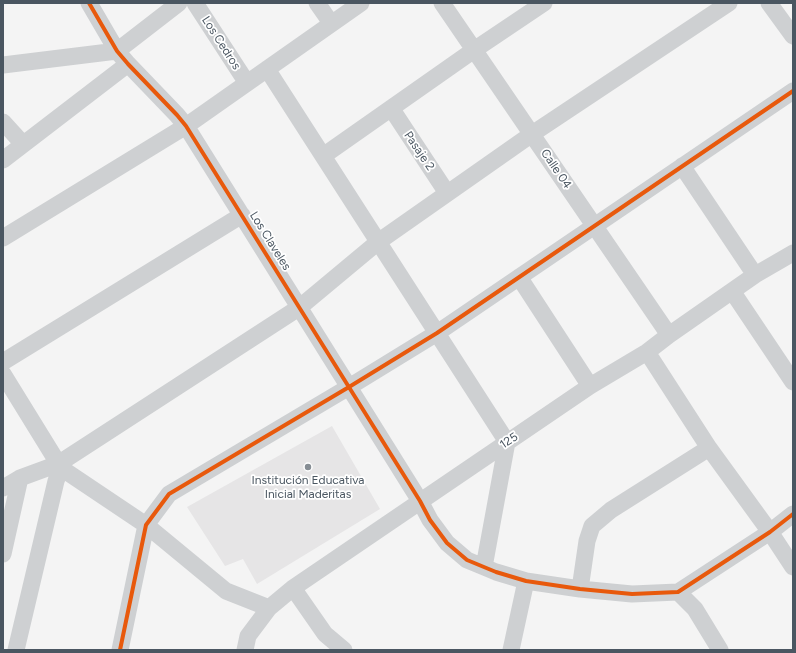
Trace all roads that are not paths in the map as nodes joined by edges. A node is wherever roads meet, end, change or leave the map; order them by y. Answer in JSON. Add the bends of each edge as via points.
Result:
{"nodes":[{"id":1,"x":89,"y":3,"type":"edge"},
{"id":2,"x":179,"y":3,"type":"edge"},
{"id":3,"x":195,"y":3,"type":"edge"},
{"id":4,"x":317,"y":3,"type":"edge"},
{"id":5,"x":360,"y":3,"type":"edge"},
{"id":6,"x":442,"y":3,"type":"edge"},
{"id":7,"x":544,"y":3,"type":"edge"},
{"id":8,"x":729,"y":3,"type":"edge"},
{"id":9,"x":769,"y":3,"type":"edge"},
{"id":10,"x":331,"y":23,"type":"junction"},
{"id":11,"x":793,"y":36,"type":"edge"},
{"id":12,"x":474,"y":50,"type":"junction"},
{"id":13,"x":122,"y":58,"type":"junction"},
{"id":14,"x":3,"y":65,"type":"edge"},
{"id":15,"x":267,"y":69,"type":"junction"},
{"id":16,"x":247,"y":83,"type":"junction"},
{"id":17,"x":793,"y":91,"type":"edge"},
{"id":18,"x":391,"y":108,"type":"junction"},
{"id":19,"x":3,"y":122,"type":"edge"},
{"id":20,"x":186,"y":126,"type":"junction"},
{"id":21,"x":532,"y":134,"type":"junction"},
{"id":22,"x":23,"y":144,"type":"junction"},
{"id":23,"x":323,"y":156,"type":"junction"},
{"id":24,"x":3,"y":160,"type":"edge"},
{"id":25,"x":682,"y":166,"type":"junction"},
{"id":26,"x":447,"y":193,"type":"junction"},
{"id":27,"x":242,"y":215,"type":"junction"},
{"id":28,"x":594,"y":226,"type":"junction"},
{"id":29,"x":3,"y":238,"type":"edge"},
{"id":30,"x":378,"y":242,"type":"junction"},
{"id":31,"x":793,"y":253,"type":"edge"},
{"id":32,"x":755,"y":275,"type":"junction"},
{"id":33,"x":519,"y":277,"type":"junction"},
{"id":34,"x":732,"y":291,"type":"junction"},
{"id":35,"x":300,"y":307,"type":"junction"},
{"id":36,"x":437,"y":333,"type":"junction"},
{"id":37,"x":669,"y":335,"type":"junction"},
{"id":38,"x":647,"y":352,"type":"junction"},
{"id":39,"x":3,"y":362,"type":"edge"},
{"id":40,"x":3,"y":374,"type":"edge"},
{"id":41,"x":793,"y":382,"type":"edge"},
{"id":42,"x":590,"y":386,"type":"junction"},
{"id":43,"x":349,"y":387,"type":"junction"},
{"id":44,"x":508,"y":442,"type":"junction"},
{"id":45,"x":709,"y":448,"type":"junction"},
{"id":46,"x":60,"y":466,"type":"junction"},
{"id":47,"x":20,"y":478,"type":"junction"},
{"id":48,"x":3,"y":488,"type":"edge"},
{"id":49,"x":420,"y":501,"type":"junction"},
{"id":50,"x":793,"y":514,"type":"edge"},
{"id":51,"x":146,"y":525,"type":"junction"},
{"id":52,"x":770,"y":532,"type":"junction"},
{"id":53,"x":3,"y":553,"type":"edge"},
{"id":54,"x":484,"y":567,"type":"junction"},
{"id":55,"x":793,"y":567,"type":"edge"},
{"id":56,"x":526,"y":581,"type":"junction"},
{"id":57,"x":293,"y":588,"type":"junction"},
{"id":58,"x":580,"y":589,"type":"junction"},
{"id":59,"x":678,"y":592,"type":"junction"},
{"id":60,"x":269,"y":608,"type":"junction"},
{"id":61,"x":16,"y":650,"type":"edge"},
{"id":62,"x":120,"y":650,"type":"edge"},
{"id":63,"x":245,"y":650,"type":"edge"},
{"id":64,"x":344,"y":650,"type":"edge"},
{"id":65,"x":511,"y":650,"type":"edge"},
{"id":66,"x":720,"y":650,"type":"edge"}],
"edges":[{"from":1,"to":13,"type":"street","name":"Los Claveles"},
{"from":2,"to":13,"type":"street"},
{"from":3,"to":16,"type":"street","name":"Los Cedros"},
{"from":4,"to":10,"type":"street"},
{"from":5,"to":10,"type":"street"},
{"from":6,"to":12,"type":"street","name":"Calle 04"},
{"from":7,"to":12,"type":"street"},
{"from":8,"to":21,"type":"street"},
{"from":9,"to":11,"type":"street"},
{"from":10,"to":15,"type":"street"},
{"from":12,"to":18,"type":"street"},
{"from":12,"to":21,"type":"street","name":"Calle 04"},
{"from":13,"to":14,"type":"street"},
{"from":13,"to":20,"type":"street","name":"Los Claveles"},
{"from":13,"to":22,"type":"street"},
{"from":15,"to":16,"type":"street"},
{"from":15,"to":23,"type":"street"},
{"from":16,"to":20,"type":"street"},
{"from":17,"to":25,"type":"street"},
{"from":18,"to":23,"type":"street"},
{"from":18,"to":26,"type":"street","name":"Pasaje 2"},
{"from":19,"to":22,"type":"street"},
{"from":20,"to":27,"type":"street","name":"Los Claveles"},
{"from":20,"to":29,"type":"street"},
{"from":21,"to":26,"type":"street"},
{"from":21,"to":28,"type":"street","name":"Calle 04"},
{"from":22,"to":24,"type":"street"},
{"from":23,"to":30,"type":"street"},
{"from":25,"to":28,"type":"street"},
{"from":25,"to":32,"type":"street"},
{"from":26,"to":30,"type":"street"},
{"from":27,"to":35,"type":"street","name":"Los Claveles"},
{"from":27,"to":39,"type":"street"},
{"from":28,"to":33,"type":"street"},
{"from":28,"to":37,"type":"street","name":"Calle 04"},
{"from":30,"to":35,"type":"street"},
{"from":30,"to":36,"type":"street"},
{"from":31,"to":32,"type":"street","name":"125"},
{"from":32,"to":34,"type":"street","name":"125"},
{"from":33,"to":36,"type":"street"},
{"from":33,"to":42,"type":"street"},
{"from":34,"to":37,"type":"street","name":"125"},
{"from":34,"to":41,"type":"street"},
{"from":35,"to":43,"type":"street","name":"Los Claveles"},
{"from":35,"to":46,"type":"street"},
{"from":36,"to":43,"type":"street"},
{"from":36,"to":44,"type":"street"},
{"from":37,"to":38,"type":"street","name":"125"},
{"from":38,"to":42,"type":"street","name":"125"},
{"from":38,"to":45,"type":"street"},
{"from":40,"to":46,"type":"street"},
{"from":42,"to":44,"type":"street","name":"125"},
{"from":43,"to":49,"type":"street","name":"Los Claveles"},
{"from":43,"to":51,"type":"street","via":[[170,494]]},
{"from":44,"to":49,"type":"street","name":"125"},
{"from":44,"to":54,"type":"street"},
{"from":45,"to":52,"type":"street"},
{"from":45,"to":58,"type":"street","via":[[611,510],[592,526],[587,541]]},
{"from":46,"to":47,"type":"street"},
{"from":46,"to":51,"type":"street"},
{"from":46,"to":61,"type":"street"},
{"from":47,"to":48,"type":"street"},
{"from":47,"to":53,"type":"street"},
{"from":49,"to":54,"type":"street","name":"Los Claveles","via":[[447,543],[467,560]]},
{"from":49,"to":57,"type":"street","name":"125"},
{"from":50,"to":52,"type":"street"},
{"from":51,"to":60,"type":"street","via":[[226,591]]},
{"from":51,"to":62,"type":"street"},
{"from":52,"to":55,"type":"street"},
{"from":52,"to":59,"type":"street"},
{"from":54,"to":56,"type":"street","name":"Los Claveles"},
{"from":56,"to":58,"type":"street","name":"Los Claveles"},
{"from":56,"to":65,"type":"street"},
{"from":57,"to":60,"type":"street","name":"125"},
{"from":57,"to":64,"type":"street","via":[[325,634]]},
{"from":58,"to":59,"type":"street","name":"Los Claveles","via":[[632,594]]},
{"from":59,"to":66,"type":"street","via":[[695,609]]},
{"from":60,"to":63,"type":"street","name":"125","via":[[248,636]]}]}
